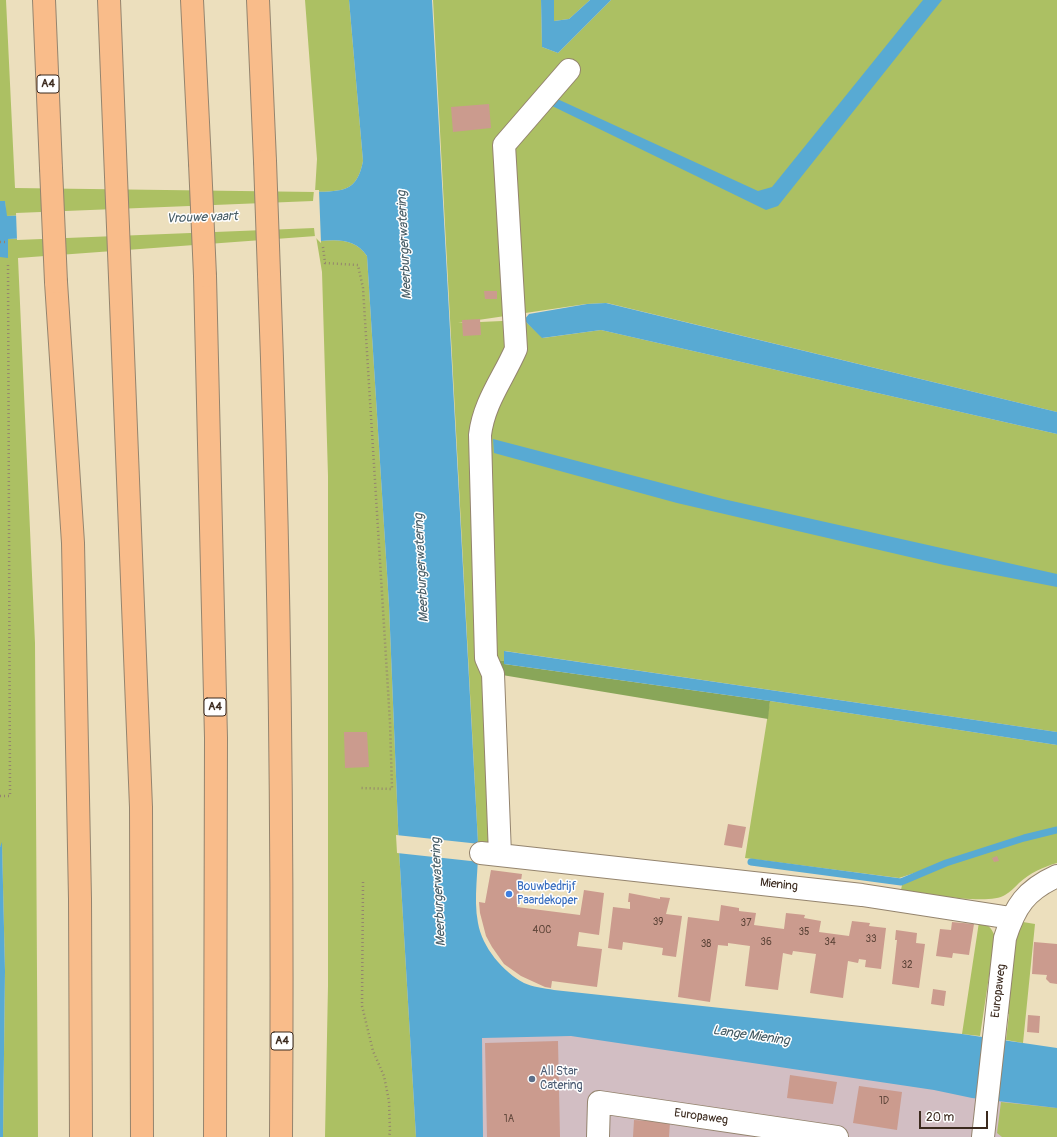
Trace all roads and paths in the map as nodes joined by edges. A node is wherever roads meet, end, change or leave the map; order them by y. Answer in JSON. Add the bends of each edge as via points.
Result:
{"nodes":[{"id":1,"x":44,"y":0,"type":"edge"},
{"id":2,"x":109,"y":0,"type":"edge"},
{"id":3,"x":192,"y":0,"type":"edge"},
{"id":4,"x":258,"y":0,"type":"edge"},
{"id":5,"x":569,"y":70,"type":"dead end"},
{"id":6,"x":0,"y":242,"type":"edge"},
{"id":7,"x":7,"y":242,"type":"dead end"},
{"id":8,"x":323,"y":247,"type":"dead end"},
{"id":9,"x":8,"y":262,"type":"dead end"},
{"id":10,"x":359,"y":788,"type":"dead end"},
{"id":11,"x":0,"y":796,"type":"edge"},
{"id":12,"x":1057,"y":876,"type":"edge"},
{"id":13,"x":363,"y":882,"type":"dead end"},
{"id":14,"x":1011,"y":918,"type":"junction"},
{"id":15,"x":81,"y":1137,"type":"edge"},
{"id":16,"x":142,"y":1137,"type":"edge"},
{"id":17,"x":215,"y":1137,"type":"edge"},
{"id":18,"x":281,"y":1137,"type":"edge"},
{"id":19,"x":389,"y":1137,"type":"edge"},
{"id":20,"x":598,"y":1137,"type":"edge"},
{"id":21,"x":837,"y":1137,"type":"edge"},
{"id":22,"x":983,"y":1137,"type":"edge"}],
"edges":[{"from":1,"to":15,"type":"highway","number":"A4","bridge":true,"via":[[56,282],[73,543],[80,899]]},
{"from":2,"to":16,"type":"highway","via":[[142,807]]},
{"from":3,"to":17,"type":"highway","number":"A4","bridge":true,"via":[[205,276],[216,738]]},
{"from":4,"to":18,"type":"highway","number":"A4","bridge":true,"via":[[277,487],[282,937]]},
{"from":5,"to":14,"type":"street","name":"Miening","via":[[504,145],[516,349],[487,405],[480,436],[486,658],[493,674],[491,854],[862,894]]},
{"from":6,"to":7,"type":"path"},
{"from":8,"to":10,"type":"path","via":[[324,263],[358,265],[363,288],[392,789]]},
{"from":9,"to":11,"type":"path","via":[[10,796]]},
{"from":12,"to":14,"type":"street","via":[[1028,894]]},
{"from":13,"to":19,"type":"path","via":[[362,1006],[373,1051],[384,1076],[389,1109]]},
{"from":14,"to":22,"type":"street","name":"Europaweg","via":[[1005,938]]},
{"from":20,"to":21,"type":"street","name":"Europaweg","via":[[599,1102]]}]}
